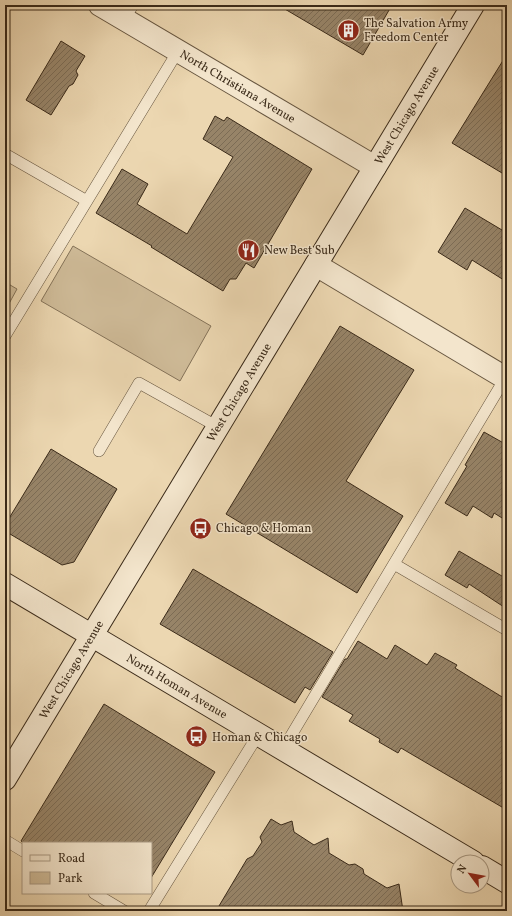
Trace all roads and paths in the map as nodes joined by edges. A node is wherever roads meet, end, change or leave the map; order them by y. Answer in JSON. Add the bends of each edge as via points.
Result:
{"nodes":[{"id":1,"x":100,"y":5,"type":"edge"},
{"id":2,"x":473,"y":5,"type":"edge"},
{"id":3,"x":129,"y":12,"type":"edge"},
{"id":4,"x":178,"y":51,"type":"junction"},
{"id":5,"x":5,"y":154,"type":"edge"},
{"id":6,"x":375,"y":167,"type":"junction"},
{"id":7,"x":87,"y":201,"type":"junction"},
{"id":8,"x":316,"y":265,"type":"junction"},
{"id":9,"x":6,"y":333,"type":"edge"},
{"id":10,"x":506,"y":377,"type":"edge"},
{"id":11,"x":218,"y":427,"type":"junction"},
{"id":12,"x":99,"y":451,"type":"dead end"},
{"id":13,"x":394,"y":564,"type":"junction"},
{"id":14,"x":5,"y":584,"type":"edge"},
{"id":15,"x":507,"y":630,"type":"edge"},
{"id":16,"x":92,"y":636,"type":"junction"},
{"id":17,"x":258,"y":735,"type":"junction"},
{"id":18,"x":283,"y":749,"type":"junction"},
{"id":19,"x":5,"y":779,"type":"edge"},
{"id":20,"x":5,"y":840,"type":"edge"},
{"id":21,"x":22,"y":850,"type":"edge"},
{"id":22,"x":460,"y":854,"type":"edge"},
{"id":23,"x":490,"y":872,"type":"edge"},
{"id":24,"x":507,"y":882,"type":"edge"},
{"id":25,"x":96,"y":894,"type":"edge"},
{"id":26,"x":124,"y":911,"type":"edge"},
{"id":27,"x":149,"y":911,"type":"edge"}],
"edges":[{"from":1,"to":3,"type":"street","name":"North Christiana Avenue"},
{"from":2,"to":6,"type":"street","name":"West Chicago Avenue"},
{"from":3,"to":4,"type":"street","name":"North Christiana Avenue"},
{"from":4,"to":6,"type":"street","name":"North Christiana Avenue"},
{"from":4,"to":7,"type":"lane"},
{"from":5,"to":7,"type":"lane"},
{"from":6,"to":8,"type":"street","name":"West Chicago Avenue"},
{"from":7,"to":9,"type":"lane"},
{"from":8,"to":10,"type":"street"},
{"from":8,"to":11,"type":"street","name":"West Chicago Avenue"},
{"from":10,"to":13,"type":"lane"},
{"from":11,"to":12,"type":"lane","via":[[140,383]]},
{"from":11,"to":16,"type":"street","name":"West Chicago Avenue"},
{"from":13,"to":15,"type":"lane"},
{"from":13,"to":18,"type":"lane"},
{"from":14,"to":16,"type":"street","name":"North Homan Avenue"},
{"from":16,"to":17,"type":"street","name":"North Homan Avenue"},
{"from":16,"to":19,"type":"street","name":"West Chicago Avenue"},
{"from":17,"to":18,"type":"street","name":"North Homan Avenue"},
{"from":17,"to":27,"type":"lane"},
{"from":18,"to":22,"type":"street","name":"North Homan Avenue"},
{"from":20,"to":21,"type":"lane"},
{"from":23,"to":24,"type":"street"},
{"from":25,"to":26,"type":"lane"}]}
